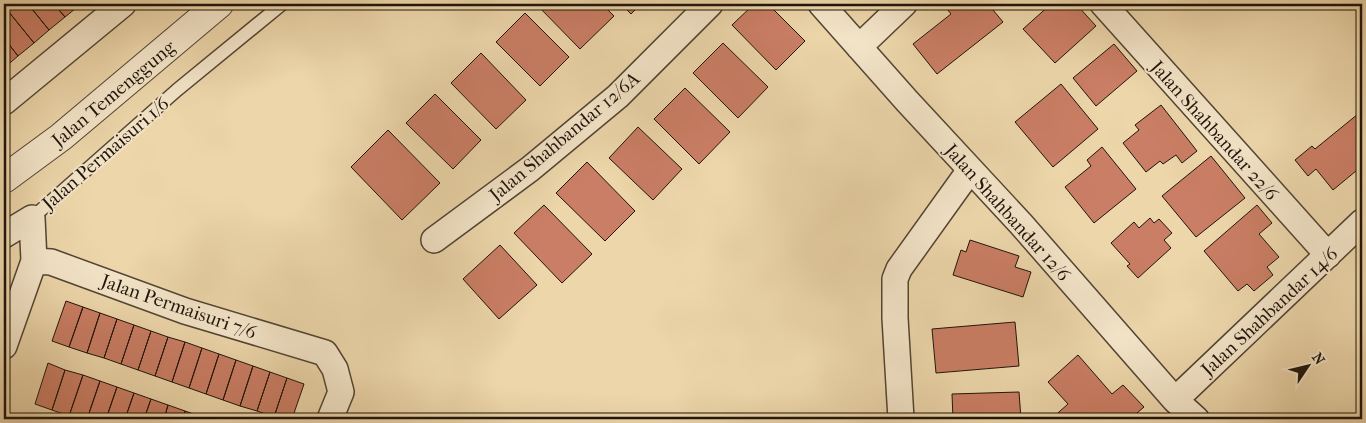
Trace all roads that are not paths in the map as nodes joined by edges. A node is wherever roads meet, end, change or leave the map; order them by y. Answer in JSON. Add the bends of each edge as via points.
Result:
{"nodes":[{"id":1,"x":123,"y":4,"type":"edge"},
{"id":2,"x":220,"y":4,"type":"edge"},
{"id":3,"x":282,"y":4,"type":"edge"},
{"id":4,"x":710,"y":4,"type":"edge"},
{"id":5,"x":821,"y":4,"type":"edge"},
{"id":6,"x":904,"y":4,"type":"edge"},
{"id":7,"x":1103,"y":4,"type":"edge"},
{"id":8,"x":859,"y":47,"type":"junction"},
{"id":9,"x":4,"y":102,"type":"edge"},
{"id":10,"x":970,"y":170,"type":"junction"},
{"id":11,"x":4,"y":179,"type":"edge"},
{"id":12,"x":32,"y":218,"type":"junction"},
{"id":13,"x":1362,"y":222,"type":"edge"},
{"id":14,"x":4,"y":235,"type":"edge"},
{"id":15,"x":434,"y":240,"type":"dead end"},
{"id":16,"x":1328,"y":255,"type":"junction"},
{"id":17,"x":34,"y":261,"type":"junction"},
{"id":18,"x":4,"y":346,"type":"edge"},
{"id":19,"x":1175,"y":400,"type":"junction"},
{"id":20,"x":330,"y":419,"type":"edge"},
{"id":21,"x":900,"y":419,"type":"edge"},
{"id":22,"x":1196,"y":419,"type":"edge"}],
"edges":[{"from":1,"to":9,"type":"street"},
{"from":2,"to":11,"type":"street","name":"Jalan Temenggung","via":[[61,137]]},
{"from":3,"to":12,"type":"lane","name":"Jalan Permaisuri 1/6","via":[[177,90]]},
{"from":4,"to":15,"type":"street","name":"Jalan Shahbandar 12/6A","via":[[618,96],[530,169]]},
{"from":5,"to":8,"type":"street","name":"Jalan Shahbandar 12/6"},
{"from":6,"to":8,"type":"street"},
{"from":7,"to":16,"type":"street","name":"Jalan Shahbandar 22/6"},
{"from":8,"to":10,"type":"street","name":"Jalan Shahbandar 12/6"},
{"from":10,"to":19,"type":"street","name":"Jalan Shahbandar 12/6"},
{"from":10,"to":21,"type":"street","via":[[895,279]]},
{"from":12,"to":14,"type":"street"},
{"from":12,"to":17,"type":"street","name":"Jalan Permaisuri 1/6"},
{"from":13,"to":16,"type":"street","name":"Jalan Shahbandar 14/6"},
{"from":16,"to":19,"type":"street","name":"Jalan Shahbandar 14/6"},
{"from":17,"to":18,"type":"street","name":"Jalan Permaisuri 1/6"},
{"from":17,"to":20,"type":"street","name":"Jalan Permaisuri 7/6","via":[[51,262],[185,311],[325,353],[335,368],[341,392]]},
{"from":19,"to":22,"type":"street","name":"Jalan Shahbandar 12/6"}]}
